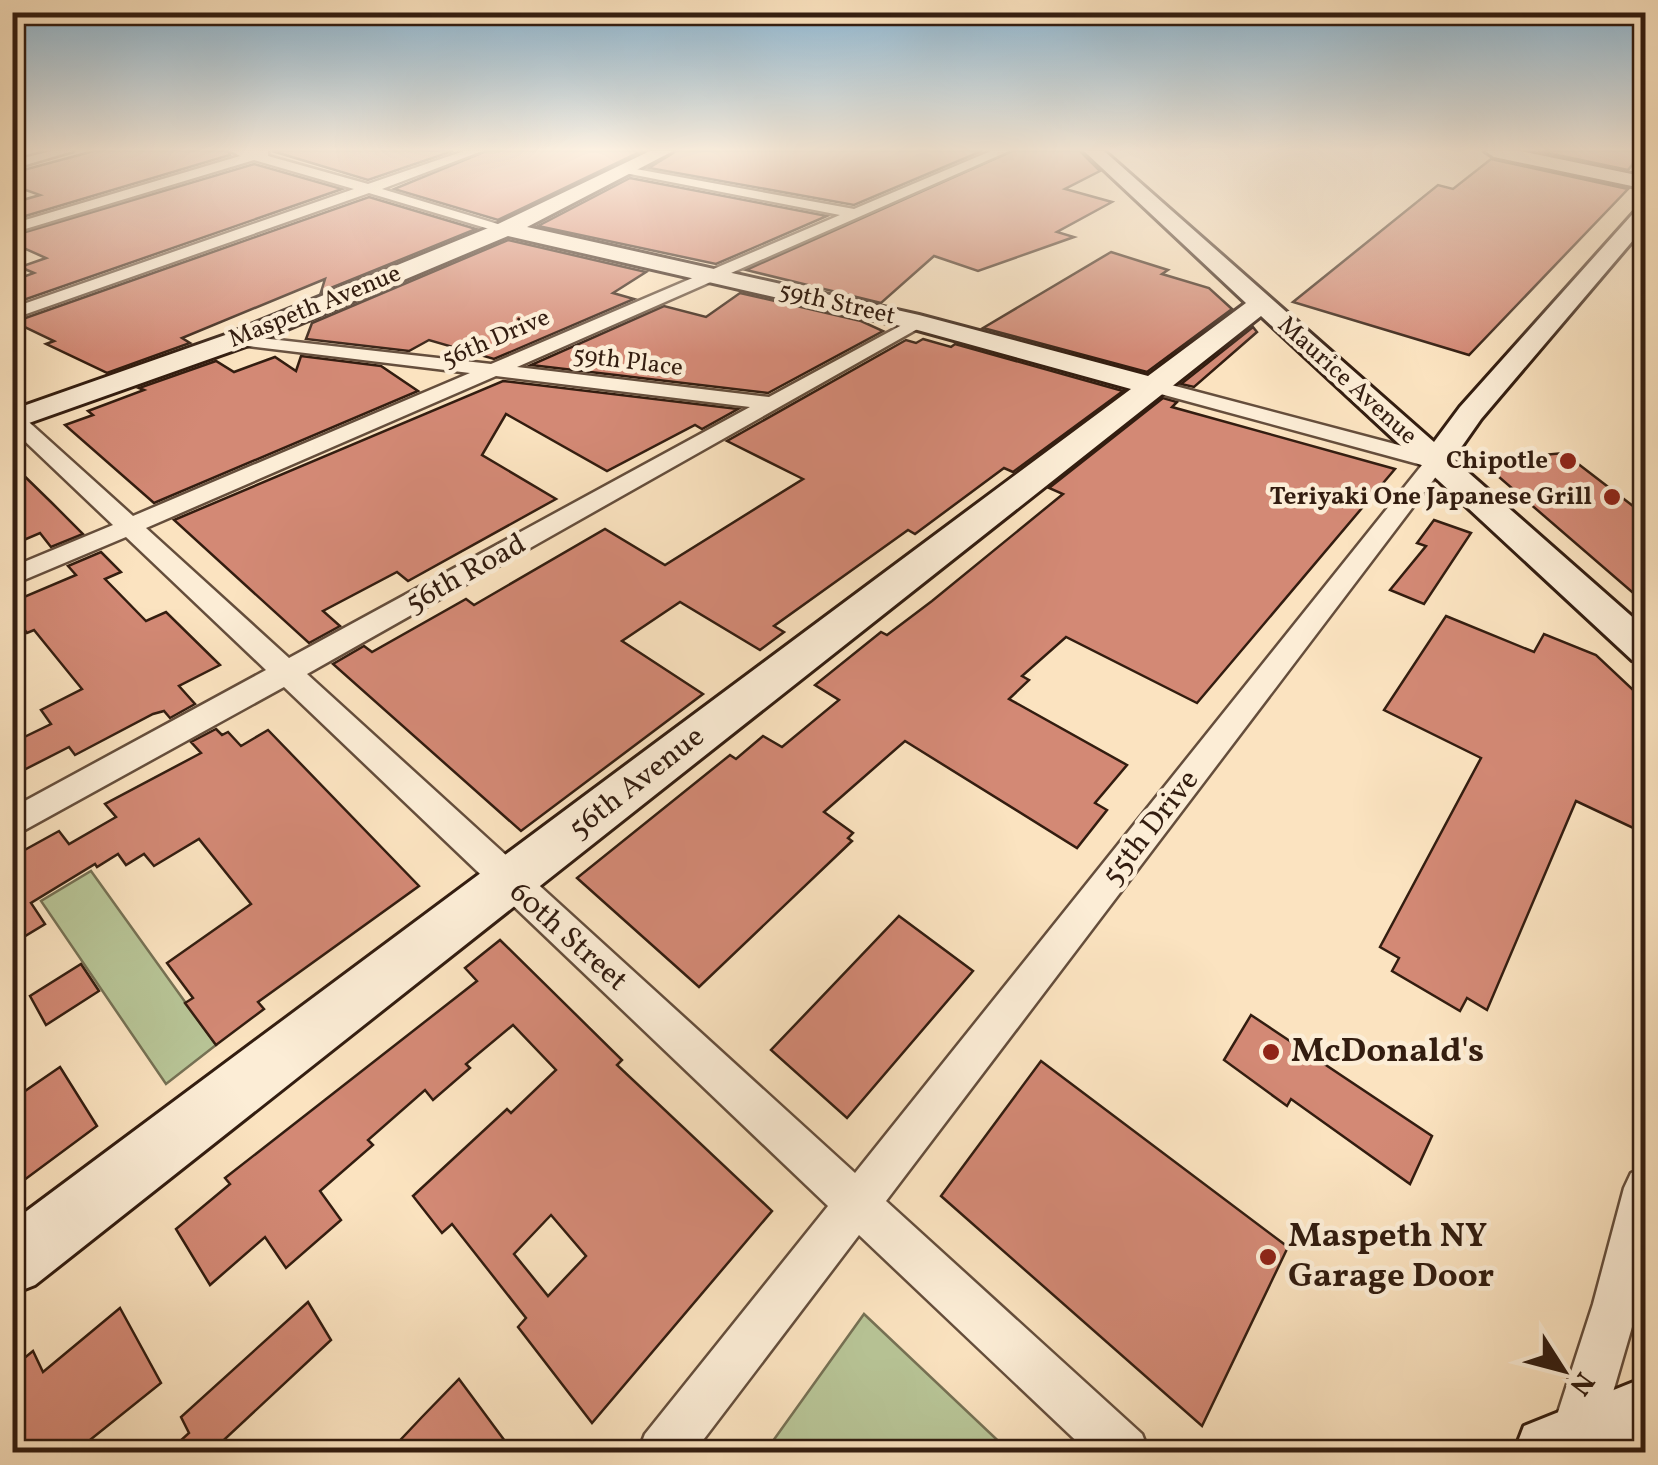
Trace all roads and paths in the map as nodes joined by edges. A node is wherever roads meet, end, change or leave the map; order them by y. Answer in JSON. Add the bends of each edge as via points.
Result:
{"nodes":[{"id":1,"x":47,"y":219,"type":"edge"},
{"id":2,"x":282,"y":219,"type":"edge"},
{"id":3,"x":473,"y":219,"type":"edge"},
{"id":4,"x":526,"y":219,"type":"edge"},
{"id":5,"x":844,"y":219,"type":"edge"},
{"id":6,"x":1169,"y":219,"type":"edge"},
{"id":7,"x":1639,"y":219,"type":"edge"},
{"id":8,"x":506,"y":229,"type":"junction"},
{"id":9,"x":12,"y":230,"type":"edge"},
{"id":10,"x":712,"y":276,"type":"junction"},
{"id":11,"x":1262,"y":304,"type":"junction"},
{"id":12,"x":12,"y":314,"type":"edge"},
{"id":13,"x":919,"y":323,"type":"junction"},
{"id":14,"x":240,"y":339,"type":"junction"},
{"id":15,"x":493,"y":370,"type":"junction"},
{"id":16,"x":1153,"y":386,"type":"junction"},
{"id":17,"x":772,"y":404,"type":"junction"},
{"id":18,"x":13,"y":420,"type":"edge"},
{"id":19,"x":1436,"y":462,"type":"junction"},
{"id":20,"x":129,"y":527,"type":"junction"},
{"id":21,"x":12,"y":578,"type":"edge"},
{"id":22,"x":1646,"y":651,"type":"edge"},
{"id":23,"x":284,"y":674,"type":"junction"},
{"id":24,"x":12,"y":824,"type":"edge"},
{"id":25,"x":508,"y":882,"type":"junction"},
{"id":26,"x":1646,"y":1188,"type":"edge"},
{"id":27,"x":857,"y":1200,"type":"junction"},
{"id":28,"x":12,"y":1262,"type":"edge"},
{"id":29,"x":1646,"y":1412,"type":"edge"},
{"id":30,"x":1561,"y":1448,"type":"edge"},
{"id":31,"x":663,"y":1452,"type":"edge"},
{"id":32,"x":1124,"y":1452,"type":"edge"}],
"edges":[{"from":1,"to":9,"type":"street"},
{"from":2,"to":12,"type":"street"},
{"from":3,"to":8,"type":"street","name":"59th Street"},
{"from":4,"to":8,"type":"street","name":"Maspeth Avenue"},
{"from":5,"to":10,"type":"street","name":"56th Drive"},
{"from":6,"to":11,"type":"street","name":"Maurice Avenue"},
{"from":7,"to":19,"type":"street","name":"55th Drive","via":[[1470,413]]},
{"from":8,"to":10,"type":"street","name":"59th Street"},
{"from":8,"to":14,"type":"street","name":"Maspeth Avenue"},
{"from":10,"to":13,"type":"street","name":"59th Street"},
{"from":10,"to":15,"type":"street","name":"56th Drive"},
{"from":11,"to":16,"type":"street","name":"56th Avenue"},
{"from":11,"to":19,"type":"street","name":"Maurice Avenue"},
{"from":13,"to":16,"type":"street","name":"59th Street"},
{"from":13,"to":17,"type":"street","name":"56th Road"},
{"from":14,"to":15,"type":"street","name":"59th Place"},
{"from":14,"to":18,"type":"street","name":"Maspeth Avenue"},
{"from":15,"to":17,"type":"street","name":"59th Place"},
{"from":15,"to":20,"type":"street","name":"56th Drive"},
{"from":16,"to":19,"type":"street","name":"59th Street"},
{"from":16,"to":25,"type":"street","name":"56th Avenue"},
{"from":17,"to":23,"type":"street","name":"56th Road"},
{"from":18,"to":20,"type":"street","name":"60th Street"},
{"from":19,"to":22,"type":"street","name":"Maurice Avenue"},
{"from":19,"to":27,"type":"street","name":"55th Drive"},
{"from":20,"to":21,"type":"street","name":"56th Drive"},
{"from":20,"to":23,"type":"street","name":"60th Street"},
{"from":23,"to":24,"type":"street","name":"56th Road"},
{"from":23,"to":25,"type":"street","name":"60th Street"},
{"from":25,"to":27,"type":"street","name":"60th Street"},
{"from":25,"to":28,"type":"street","name":"56th Avenue"},
{"from":26,"to":30,"type":"street","via":[[1616,1304]]},
{"from":27,"to":31,"type":"street","name":"55th Drive"},
{"from":27,"to":32,"type":"street","name":"60th Street"},
{"from":29,"to":30,"type":"street"}]}
